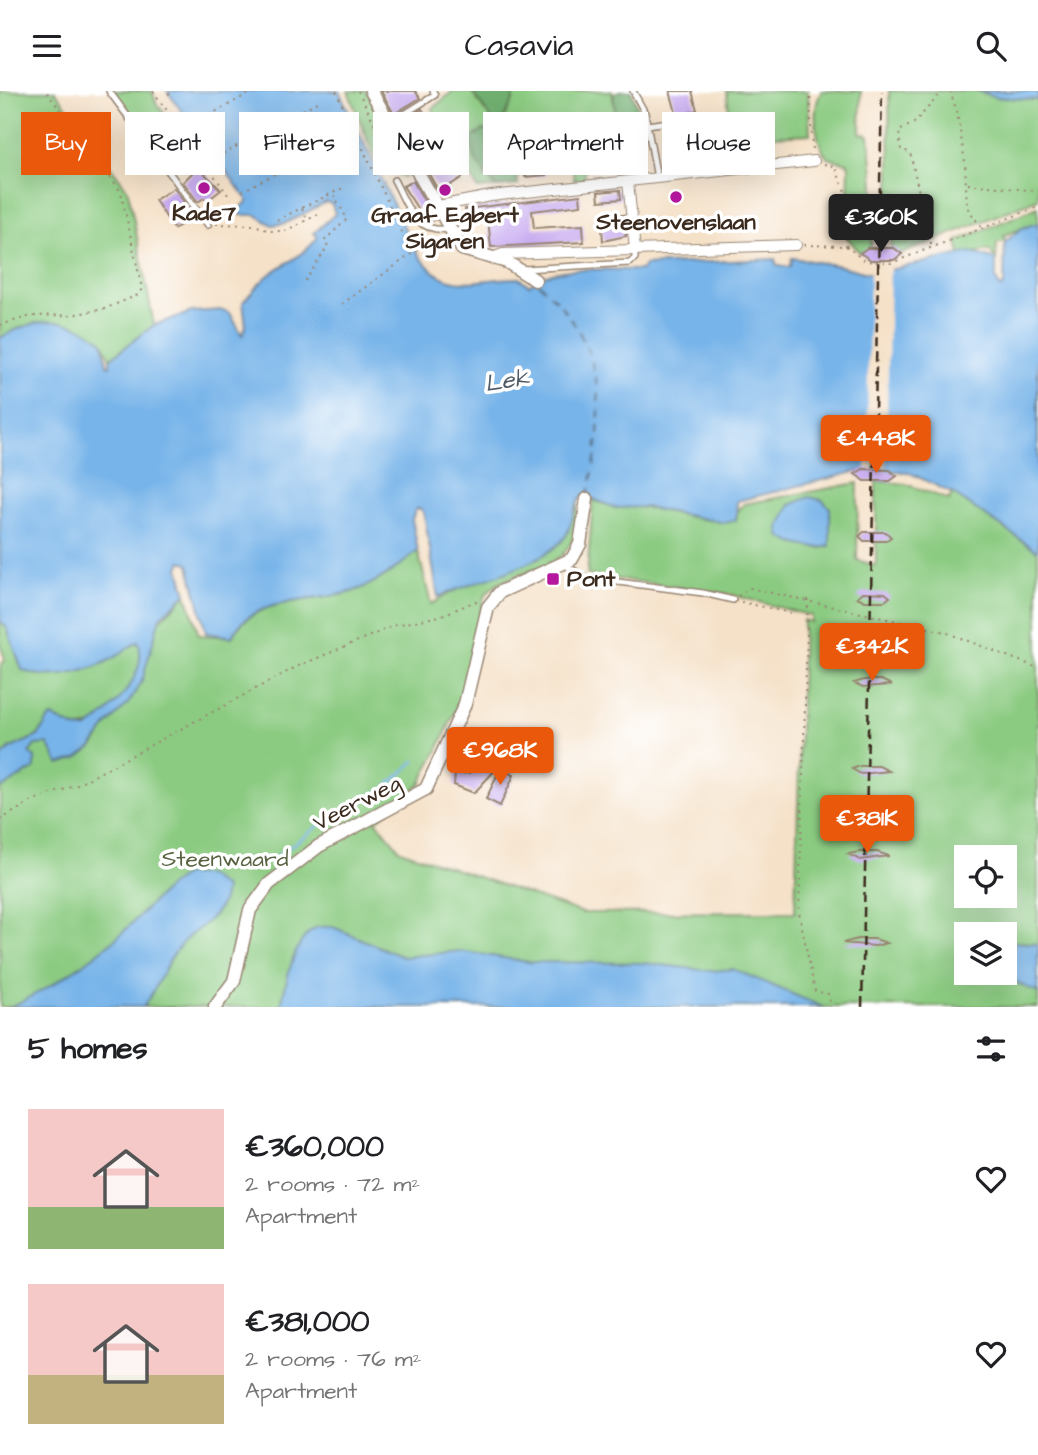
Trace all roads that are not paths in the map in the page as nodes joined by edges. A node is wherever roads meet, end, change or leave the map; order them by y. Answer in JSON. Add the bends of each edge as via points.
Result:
{"nodes":[{"id":1,"x":109,"y":91,"type":"edge"},
{"id":2,"x":371,"y":91,"type":"edge"},
{"id":3,"x":433,"y":91,"type":"edge"},
{"id":4,"x":633,"y":91,"type":"edge"},
{"id":5,"x":383,"y":112,"type":"edge"},
{"id":6,"x":408,"y":112,"type":"edge"},
{"id":7,"x":644,"y":112,"type":"edge"},
{"id":8,"x":648,"y":129,"type":"edge"},
{"id":9,"x":814,"y":161,"type":"road end"},
{"id":10,"x":421,"y":175,"type":"edge"},
{"id":11,"x":658,"y":179,"type":"junction"},
{"id":12,"x":394,"y":180,"type":"dead end"},
{"id":13,"x":628,"y":183,"type":"junction"},
{"id":14,"x":438,"y":206,"type":"junction"},
{"id":15,"x":208,"y":225,"type":"road end"},
{"id":16,"x":452,"y":229,"type":"junction"},
{"id":17,"x":796,"y":245,"type":"road end"},
{"id":18,"x":635,"y":249,"type":"junction"},
{"id":19,"x":492,"y":258,"type":"junction"},
{"id":20,"x":520,"y":269,"type":"junction"},
{"id":21,"x":535,"y":280,"type":"dead end"},
{"id":22,"x":587,"y":499,"type":"dead end"},
{"id":23,"x":565,"y":565,"type":"junction"},
{"id":24,"x":733,"y":600,"type":"road end"},
{"id":25,"x":215,"y":1007,"type":"edge"}],
"edges":[{"from":1,"to":15,"type":"lane"},
{"from":2,"to":5,"type":"street"},
{"from":3,"to":6,"type":"lane","via":[[435,95]]},
{"from":4,"to":7,"type":"lane"},
{"from":8,"to":11,"type":"lane"},
{"from":9,"to":11,"type":"street"},
{"from":10,"to":14,"type":"street"},
{"from":11,"to":13,"type":"street"},
{"from":12,"to":16,"type":"lane","via":[[422,225],[434,231]]},
{"from":13,"to":14,"type":"street","via":[[491,196]]},
{"from":13,"to":18,"type":"street"},
{"from":14,"to":16,"type":"street"},
{"from":16,"to":19,"type":"street","via":[[463,249]]},
{"from":17,"to":18,"type":"street"},
{"from":18,"to":19,"type":"street"},
{"from":18,"to":20,"type":"lane","via":[[630,263]]},
{"from":19,"to":20,"type":"street"},
{"from":20,"to":21,"type":"street"},
{"from":22,"to":23,"type":"street","via":[[580,544]]},
{"from":23,"to":24,"type":"lane","via":[[587,578]]},
{"from":23,"to":25,"type":"street","name":"Veerweg","via":[[511,587],[492,601],[484,614],[465,704],[426,789],[319,846],[269,884],[250,910],[234,981]]}]}
